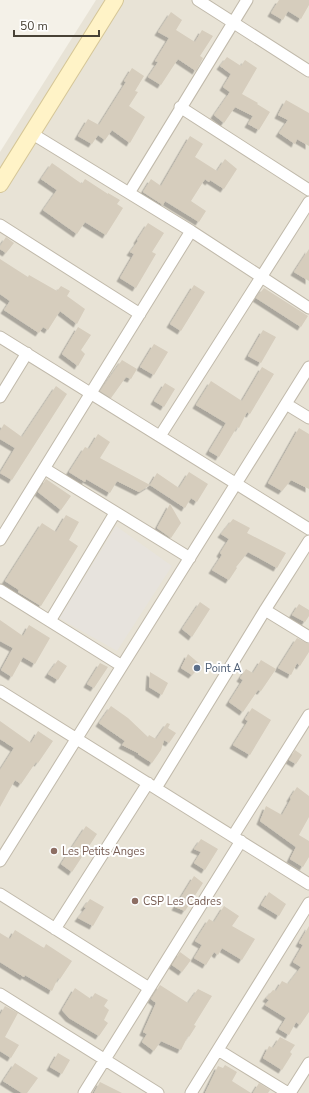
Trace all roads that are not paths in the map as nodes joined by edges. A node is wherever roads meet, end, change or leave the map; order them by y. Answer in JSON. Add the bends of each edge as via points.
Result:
{"nodes":[{"id":1,"x":115,"y":0,"type":"edge"},
{"id":2,"x":198,"y":0,"type":"edge"},
{"id":3,"x":247,"y":0,"type":"edge"},
{"id":4,"x":233,"y":23,"type":"junction"},
{"id":5,"x":309,"y":71,"type":"edge"},
{"id":6,"x":180,"y":107,"type":"junction"},
{"id":7,"x":32,"y":133,"type":"junction"},
{"id":8,"x":0,"y":184,"type":"edge"},
{"id":9,"x":309,"y":190,"type":"edge"},
{"id":10,"x":129,"y":192,"type":"junction"},
{"id":11,"x":309,"y":202,"type":"edge"},
{"id":12,"x":0,"y":225,"type":"edge"},
{"id":13,"x":191,"y":231,"type":"junction"},
{"id":14,"x":261,"y":277,"type":"junction"},
{"id":15,"x":309,"y":308,"type":"edge"},
{"id":16,"x":140,"y":314,"type":"junction"},
{"id":17,"x":0,"y":337,"type":"edge"},
{"id":18,"x":27,"y":354,"type":"junction"},
{"id":19,"x":309,"y":366,"type":"edge"},
{"id":20,"x":91,"y":393,"type":"junction"},
{"id":21,"x":0,"y":397,"type":"edge"},
{"id":22,"x":286,"y":404,"type":"junction"},
{"id":23,"x":309,"y":418,"type":"edge"},
{"id":24,"x":160,"y":436,"type":"junction"},
{"id":25,"x":45,"y":469,"type":"junction"},
{"id":26,"x":236,"y":483,"type":"junction"},
{"id":27,"x":115,"y":512,"type":"junction"},
{"id":28,"x":309,"y":528,"type":"edge"},
{"id":29,"x":0,"y":540,"type":"edge"},
{"id":30,"x":309,"y":541,"type":"edge"},
{"id":31,"x":190,"y":558,"type":"junction"},
{"id":32,"x":0,"y":590,"type":"edge"},
{"id":33,"x":265,"y":610,"type":"junction"},
{"id":34,"x":50,"y":621,"type":"junction"},
{"id":35,"x":309,"y":637,"type":"edge"},
{"id":36,"x":122,"y":666,"type":"junction"},
{"id":37,"x":1,"y":695,"type":"edge"},
{"id":38,"x":309,"y":715,"type":"edge"},
{"id":39,"x":77,"y":738,"type":"junction"},
{"id":40,"x":152,"y":785,"type":"junction"},
{"id":41,"x":237,"y":838,"type":"junction"},
{"id":42,"x":0,"y":861,"type":"edge"},
{"id":43,"x":309,"y":884,"type":"edge"},
{"id":44,"x":0,"y":894,"type":"edge"},
{"id":45,"x":309,"y":903,"type":"edge"},
{"id":46,"x":55,"y":929,"type":"junction"},
{"id":47,"x":150,"y":988,"type":"junction"},
{"id":48,"x":0,"y":994,"type":"edge"},
{"id":49,"x":218,"y":1050,"type":"junction"},
{"id":50,"x":105,"y":1060,"type":"junction"},
{"id":51,"x":309,"y":1062,"type":"edge"},
{"id":52,"x":84,"y":1093,"type":"edge"},
{"id":53,"x":158,"y":1093,"type":"edge"},
{"id":54,"x":190,"y":1093,"type":"edge"},
{"id":55,"x":289,"y":1093,"type":"edge"}],
"edges":[{"from":1,"to":7,"type":"street"},
{"from":2,"to":4,"type":"street"},
{"from":3,"to":4,"type":"street"},
{"from":4,"to":5,"type":"street"},
{"from":4,"to":6,"type":"street"},
{"from":6,"to":9,"type":"street"},
{"from":6,"to":10,"type":"street"},
{"from":7,"to":8,"type":"street"},
{"from":7,"to":10,"type":"street"},
{"from":10,"to":13,"type":"street"},
{"from":11,"to":14,"type":"street"},
{"from":12,"to":16,"type":"street"},
{"from":13,"to":14,"type":"street"},
{"from":13,"to":16,"type":"street"},
{"from":14,"to":15,"type":"street"},
{"from":14,"to":24,"type":"street"},
{"from":16,"to":20,"type":"street"},
{"from":17,"to":18,"type":"street"},
{"from":18,"to":20,"type":"street"},
{"from":18,"to":21,"type":"street"},
{"from":19,"to":22,"type":"street"},
{"from":20,"to":24,"type":"street"},
{"from":20,"to":25,"type":"street"},
{"from":22,"to":23,"type":"street"},
{"from":22,"to":26,"type":"street"},
{"from":24,"to":26,"type":"street"},
{"from":25,"to":27,"type":"street"},
{"from":25,"to":29,"type":"street"},
{"from":26,"to":28,"type":"street"},
{"from":26,"to":31,"type":"street"},
{"from":27,"to":31,"type":"street"},
{"from":27,"to":34,"type":"street"},
{"from":30,"to":33,"type":"street"},
{"from":31,"to":36,"type":"street"},
{"from":32,"to":34,"type":"street"},
{"from":33,"to":35,"type":"street"},
{"from":33,"to":40,"type":"street"},
{"from":34,"to":36,"type":"street"},
{"from":36,"to":39,"type":"street"},
{"from":37,"to":39,"type":"street"},
{"from":38,"to":41,"type":"street"},
{"from":39,"to":40,"type":"street"},
{"from":39,"to":42,"type":"street"},
{"from":40,"to":41,"type":"street"},
{"from":40,"to":46,"type":"street"},
{"from":41,"to":43,"type":"street"},
{"from":41,"to":47,"type":"street"},
{"from":44,"to":46,"type":"street"},
{"from":45,"to":49,"type":"street"},
{"from":46,"to":47,"type":"street"},
{"from":47,"to":50,"type":"street"},
{"from":48,"to":50,"type":"street"},
{"from":49,"to":54,"type":"street"},
{"from":49,"to":55,"type":"street"},
{"from":50,"to":52,"type":"street"},
{"from":50,"to":53,"type":"street"},
{"from":51,"to":55,"type":"street"}]}
